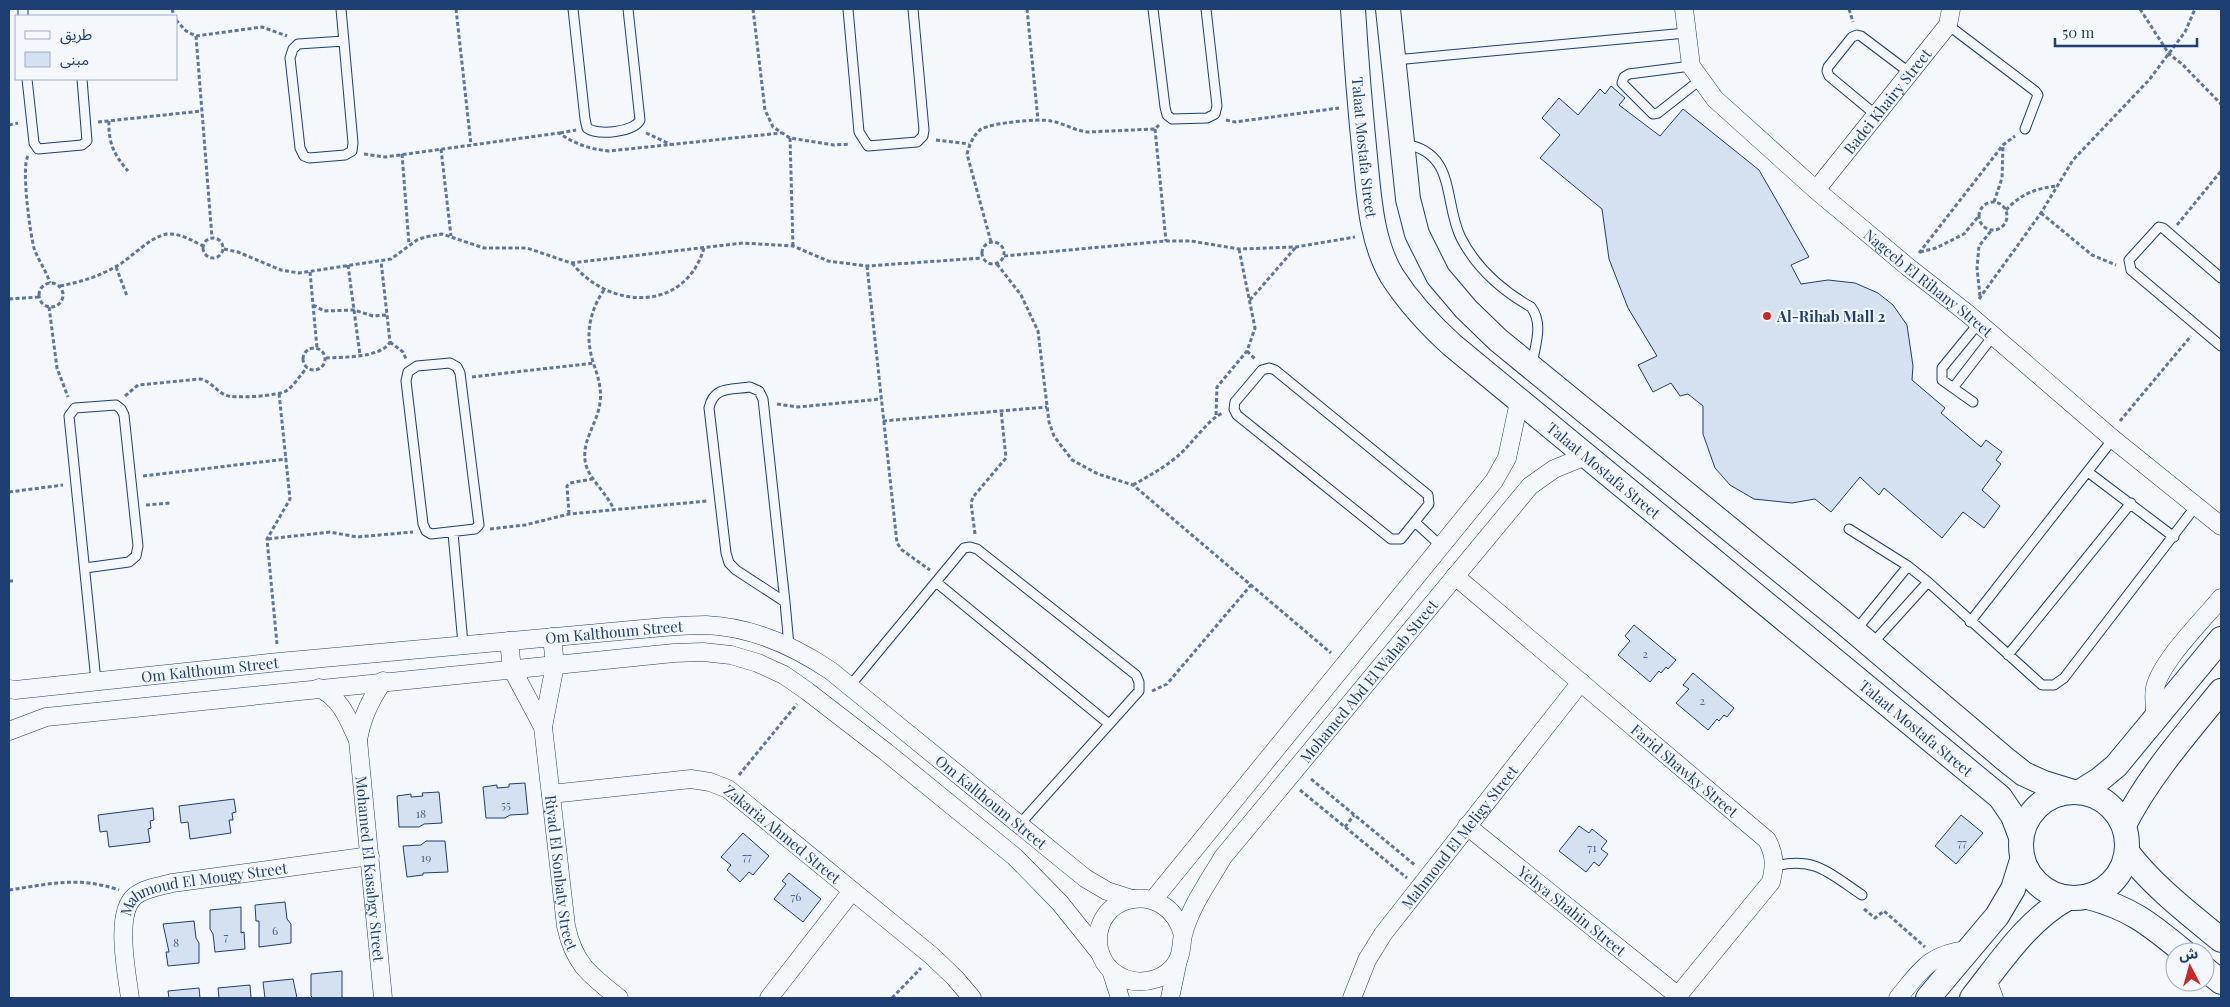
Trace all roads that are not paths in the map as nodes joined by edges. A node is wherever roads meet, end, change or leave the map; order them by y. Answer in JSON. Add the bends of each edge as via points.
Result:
{"nodes":[{"id":1,"x":341,"y":9,"type":"edge"},
{"id":2,"x":573,"y":9,"type":"edge"},
{"id":3,"x":628,"y":9,"type":"edge"},
{"id":4,"x":848,"y":9,"type":"edge"},
{"id":5,"x":913,"y":9,"type":"edge"},
{"id":6,"x":1153,"y":9,"type":"edge"},
{"id":7,"x":1206,"y":9,"type":"edge"},
{"id":8,"x":1353,"y":9,"type":"edge"},
{"id":9,"x":1388,"y":9,"type":"edge"},
{"id":10,"x":1684,"y":9,"type":"edge"},
{"id":11,"x":1950,"y":17,"type":"edge"},
{"id":12,"x":1686,"y":33,"type":"junction"},
{"id":13,"x":344,"y":41,"type":"junction"},
{"id":14,"x":1393,"y":61,"type":"junction"},
{"id":15,"x":1696,"y":73,"type":"junction"},
{"id":16,"x":1910,"y":73,"type":"junction"},
{"id":17,"x":27,"y":80,"type":"edge"},
{"id":18,"x":82,"y":80,"type":"edge"},
{"id":19,"x":1360,"y":108,"type":"junction"},
{"id":20,"x":1398,"y":108,"type":"junction"},
{"id":21,"x":1876,"y":115,"type":"junction"},
{"id":22,"x":2025,"y":129,"type":"road end"},
{"id":23,"x":1402,"y":144,"type":"junction"},
{"id":24,"x":1816,"y":190,"type":"junction"},
{"id":25,"x":2221,"y":278,"type":"edge"},
{"id":26,"x":1973,"y":319,"type":"junction"},
{"id":27,"x":1993,"y":336,"type":"junction"},
{"id":28,"x":2221,"y":346,"type":"edge"},
{"id":29,"x":1531,"y":367,"type":"junction"},
{"id":30,"x":1953,"y":388,"type":"junction"},
{"id":31,"x":1519,"y":402,"type":"junction"},
{"id":32,"x":1973,"y":402,"type":"dead end"},
{"id":33,"x":2111,"y":437,"type":"junction"},
{"id":34,"x":1586,"y":456,"type":"junction"},
{"id":35,"x":2088,"y":472,"type":"junction"},
{"id":36,"x":2131,"y":503,"type":"junction"},
{"id":37,"x":2196,"y":506,"type":"junction"},
{"id":38,"x":1416,"y":523,"type":"junction"},
{"id":39,"x":2221,"y":526,"type":"edge"},
{"id":40,"x":1849,"y":529,"type":"dead end"},
{"id":41,"x":453,"y":533,"type":"junction"},
{"id":42,"x":2174,"y":536,"type":"junction"},
{"id":43,"x":1442,"y":546,"type":"junction"},
{"id":44,"x":1908,"y":566,"type":"junction"},
{"id":45,"x":84,"y":568,"type":"junction"},
{"id":46,"x":1455,"y":576,"type":"junction"},
{"id":47,"x":938,"y":579,"type":"junction"},
{"id":48,"x":1928,"y":582,"type":"junction"},
{"id":49,"x":2221,"y":598,"type":"edge"},
{"id":50,"x":785,"y":602,"type":"junction"},
{"id":51,"x":1970,"y":622,"type":"junction"},
{"id":52,"x":552,"y":637,"type":"junction"},
{"id":53,"x":1863,"y":638,"type":"junction"},
{"id":54,"x":2221,"y":639,"type":"edge"},
{"id":55,"x":509,"y":641,"type":"junction"},
{"id":56,"x":463,"y":644,"type":"junction"},
{"id":57,"x":789,"y":646,"type":"junction"},
{"id":58,"x":2008,"y":655,"type":"junction"},
{"id":59,"x":555,"y":665,"type":"junction"},
{"id":60,"x":512,"y":669,"type":"junction"},
{"id":61,"x":96,"y":681,"type":"junction"},
{"id":62,"x":383,"y":682,"type":"junction"},
{"id":63,"x":1581,"y":682,"type":"junction"},
{"id":64,"x":849,"y":687,"type":"junction"},
{"id":65,"x":320,"y":688,"type":"junction"},
{"id":66,"x":9,"y":689,"type":"edge"},
{"id":67,"x":2221,"y":691,"type":"edge"},
{"id":68,"x":2156,"y":719,"type":"junction"},
{"id":69,"x":1109,"y":724,"type":"junction"},
{"id":70,"x":543,"y":727,"type":"junction"},
{"id":71,"x":9,"y":730,"type":"edge"},
{"id":72,"x":358,"y":740,"type":"junction"},
{"id":73,"x":2075,"y":791,"type":"junction"},
{"id":74,"x":551,"y":794,"type":"junction"},
{"id":75,"x":1018,"y":825,"type":"junction"},
{"id":76,"x":2124,"y":825,"type":"junction"},
{"id":77,"x":1467,"y":826,"type":"junction"},
{"id":78,"x":2021,"y":849,"type":"junction"},
{"id":79,"x":2127,"y":852,"type":"junction"},
{"id":80,"x":370,"y":856,"type":"junction"},
{"id":81,"x":1775,"y":866,"type":"junction"},
{"id":82,"x":852,"y":891,"type":"junction"},
{"id":83,"x":1862,"y":895,"type":"road end"},
{"id":84,"x":2078,"y":897,"type":"junction"},
{"id":85,"x":1132,"y":899,"type":"junction"},
{"id":86,"x":1153,"y":900,"type":"junction"},
{"id":87,"x":1182,"y":936,"type":"junction"},
{"id":88,"x":2221,"y":940,"type":"edge"},
{"id":89,"x":2172,"y":942,"type":"edge"},
{"id":90,"x":1968,"y":950,"type":"junction"},
{"id":91,"x":1100,"y":953,"type":"junction"},
{"id":92,"x":1178,"y":960,"type":"junction"},
{"id":93,"x":1111,"y":970,"type":"junction"},
{"id":94,"x":1983,"y":993,"type":"edge"},
{"id":95,"x":1358,"y":995,"type":"edge"},
{"id":96,"x":1676,"y":997,"type":"edge"},
{"id":97,"x":130,"y":998,"type":"edge"},
{"id":98,"x":383,"y":998,"type":"edge"},
{"id":99,"x":619,"y":998,"type":"edge"},
{"id":100,"x":770,"y":998,"type":"edge"},
{"id":101,"x":972,"y":998,"type":"edge"},
{"id":102,"x":1120,"y":998,"type":"edge"},
{"id":103,"x":1170,"y":998,"type":"edge"},
{"id":104,"x":1898,"y":998,"type":"edge"},
{"id":105,"x":1928,"y":998,"type":"edge"}],
"edges":[{"from":1,"to":13,"type":"lane"},
{"from":2,"to":3,"type":"lane","via":[[587,128],[593,132],[630,130],[638,126],[640,120]]},
{"from":4,"to":5,"type":"lane","via":[[859,132],[868,146],[917,142],[923,136]]},
{"from":6,"to":7,"type":"lane","via":[[1167,114],[1172,120],[1206,118],[1215,114],[1217,106]]},
{"from":8,"to":19,"type":"street","name":"Talaat Mostafa Street"},
{"from":9,"to":14,"type":"street"},
{"from":10,"to":12,"type":"street","name":"Nageeb El Rihany Street"},
{"from":11,"to":16,"type":"street","name":"Badei Khairy Street"},
{"from":11,"to":22,"type":"lane","via":[[2035,90],[2038,95]]},
{"from":12,"to":14,"type":"lane"},
{"from":12,"to":15,"type":"street","name":"Nageeb El Rihany Street"},
{"from":13,"to":13,"type":"lane","via":[[352,151],[309,158],[300,148],[290,58],[298,44]]},
{"from":14,"to":20,"type":"street"},
{"from":15,"to":15,"type":"lane","via":[[1630,74],[1622,83],[1652,114],[1658,113]]},
{"from":15,"to":24,"type":"street","name":"Nageeb El Rihany Street","via":[[1715,99]]},
{"from":16,"to":21,"type":"street","name":"Badei Khairy Street"},
{"from":16,"to":21,"type":"lane","via":[[1861,36],[1852,37],[1827,71]]},
{"from":17,"to":18,"type":"lane","via":[[38,149],[82,145],[87,141]]},
{"from":19,"to":20,"type":"street"},
{"from":19,"to":31,"type":"street","name":"Talaat Mostafa Street","via":[[1375,233],[1392,275],[1433,328]]},
{"from":20,"to":23,"type":"street"},
{"from":21,"to":24,"type":"street","name":"Badei Khairy Street"},
{"from":23,"to":29,"type":"street","via":[[1408,199],[1427,257],[1438,276],[1466,309]]},
{"from":23,"to":29,"type":"lane","via":[[1418,147],[1440,164],[1447,180],[1453,218],[1471,255],[1497,286],[1535,312],[1539,325]]},
{"from":24,"to":26,"type":"street","name":"Nageeb El Rihany Street"},
{"from":25,"to":28,"type":"lane","via":[[2159,227],[2129,260],[2128,266]]},
{"from":26,"to":27,"type":"street","name":"Nageeb El Rihany Street"},
{"from":26,"to":30,"type":"lane","via":[[1942,368],[1942,380]]},
{"from":27,"to":30,"type":"lane"},
{"from":27,"to":33,"type":"street","name":"Nageeb El Rihany Street"},
{"from":29,"to":53,"type":"street"},
{"from":30,"to":32,"type":"lane"},
{"from":31,"to":34,"type":"street","name":"Talaat Mostafa Street"},
{"from":31,"to":43,"type":"street","name":"Mohamed Abd El Wahab Street","via":[[1514,433],[1503,466]]},
{"from":33,"to":35,"type":"lane"},
{"from":33,"to":37,"type":"street","name":"Nageeb El Rihany Street"},
{"from":34,"to":46,"type":"street","name":"Mohamed Abd El Wahab Street","via":[[1554,469],[1530,486]]},
{"from":34,"to":78,"type":"street","name":"Talaat Mostafa Street","via":[[2000,797],[2013,816]]},
{"from":35,"to":36,"type":"lane"},
{"from":35,"to":51,"type":"lane"},
{"from":36,"to":42,"type":"lane"},
{"from":36,"to":58,"type":"lane"},
{"from":37,"to":39,"type":"street","name":"Nageeb El Rihany Street"},
{"from":37,"to":42,"type":"lane"},
{"from":38,"to":38,"type":"lane","via":[[1429,504],[1428,495],[1275,370],[1262,370],[1235,402],[1237,415],[1392,539],[1401,539]]},
{"from":38,"to":43,"type":"lane"},
{"from":40,"to":44,"type":"lane"},
{"from":41,"to":41,"type":"lane","via":[[432,534],[423,524],[406,381],[408,372],[417,366],[450,363],[457,367],[460,378],[479,525],[475,529]]},
{"from":41,"to":56,"type":"lane"},
{"from":42,"to":58,"type":"lane","via":[[2059,682],[2042,685]]},
{"from":43,"to":86,"type":"street","name":"Mohamed Abd El Wahab Street"},
{"from":44,"to":48,"type":"lane"},
{"from":44,"to":53,"type":"lane"},
{"from":45,"to":45,"type":"lane","via":[[69,416],[75,408],[116,405],[124,415],[138,546],[136,556],[129,562]]},
{"from":45,"to":61,"type":"lane"},
{"from":46,"to":63,"type":"street","name":"Farid Shawky Street"},
{"from":46,"to":87,"type":"street","name":"Mohamed Abd El Wahab Street","via":[[1223,857]]},
{"from":47,"to":64,"type":"lane"},
{"from":47,"to":69,"type":"lane"},
{"from":47,"to":69,"type":"lane","via":[[964,548],[977,549],[1136,675],[1139,691]]},
{"from":48,"to":51,"type":"lane"},
{"from":48,"to":53,"type":"lane"},
{"from":49,"to":68,"type":"street","via":[[2161,672],[2155,695]]},
{"from":50,"to":50,"type":"lane","via":[[763,399],[759,391],[750,387],[718,392],[709,408],[726,553],[736,570]]},
{"from":50,"to":57,"type":"lane"},
{"from":51,"to":58,"type":"lane"},
{"from":52,"to":55,"type":"street","name":"Om Kalthoum Street"},
{"from":52,"to":57,"type":"street","name":"Om Kalthoum Street","via":[[707,625],[749,632]]},
{"from":52,"to":59,"type":"street","name":"Riyad El Sonbaty Street"},
{"from":53,"to":73,"type":"street","via":[[2024,774]]},
{"from":54,"to":68,"type":"street"},
{"from":55,"to":56,"type":"street","name":"Om Kalthoum Street"},
{"from":55,"to":60,"type":"street"},
{"from":56,"to":61,"type":"street","name":"Om Kalthoum Street"},
{"from":57,"to":64,"type":"street","name":"Om Kalthoum Street","via":[[811,657]]},
{"from":59,"to":60,"type":"street","name":"Om Kalthoum Street"},
{"from":59,"to":70,"type":"street","name":"Riyad El Sonbaty Street"},
{"from":59,"to":91,"type":"street","name":"Om Kalthoum Street","via":[[703,652],[731,655],[784,675],[886,752],[1014,857],[1060,903]]},
{"from":60,"to":62,"type":"street","name":"Om Kalthoum Street"},
{"from":60,"to":70,"type":"street","name":"Riyad El Sonbaty Street"},
{"from":61,"to":66,"type":"street","name":"Om Kalthoum Street"},
{"from":62,"to":65,"type":"street","name":"Om Kalthoum Street"},
{"from":62,"to":72,"type":"street","name":"Mohamed El Kasabgy Street","via":[[368,705]]},
{"from":63,"to":77,"type":"street","name":"Mahmoud El Meligy Street"},
{"from":63,"to":81,"type":"street","name":"Farid Shawky Street","via":[[1767,840]]},
{"from":64,"to":75,"type":"street","name":"Om Kalthoum Street"},
{"from":65,"to":71,"type":"street","name":"Om Kalthoum Street","via":[[46,717]]},
{"from":65,"to":72,"type":"street","name":"Mohamed El Kasabgy Street","via":[[331,693],[339,703]]},
{"from":67,"to":76,"type":"street","via":[[2158,770]]},
{"from":68,"to":73,"type":"street","via":[[2116,766],[2099,780]]},
{"from":69,"to":75,"type":"lane"},
{"from":70,"to":74,"type":"street","name":"Riyad El Sonbaty Street"},
{"from":72,"to":80,"type":"street","name":"Mohamed El Kasabgy Street"},
{"from":73,"to":76,"type":"street","via":[[2107,802]]},
{"from":73,"to":78,"type":"street","via":[[2056,794],[2032,811],[2025,823]]},
{"from":74,"to":82,"type":"street","name":"Zakaria Ahmed Street","via":[[691,779],[710,782],[728,789]]},
{"from":74,"to":99,"type":"street","name":"Riyad El Sonbaty Street","via":[[570,944],[588,974]]},
{"from":75,"to":85,"type":"street","name":"Om Kalthoum Street","via":[[1084,878],[1107,891]]},
{"from":76,"to":79,"type":"street"},
{"from":77,"to":95,"type":"street","name":"Mahmoud El Meligy Street","via":[[1383,934],[1367,960]]},
{"from":77,"to":96,"type":"street","name":"Yehya Shahin Street"},
{"from":78,"to":84,"type":"street","via":[[2029,874],[2039,886],[2053,894]]},
{"from":78,"to":90,"type":"street","via":[[2006,903]]},
{"from":79,"to":84,"type":"street","via":[[2118,875],[2110,885]]},
{"from":79,"to":88,"type":"street","via":[[2167,896]]},
{"from":80,"to":97,"type":"street","name":"Mahmoud El Mougy Street","via":[[172,884],[135,896],[124,923]]},
{"from":80,"to":98,"type":"street","name":"Mohamed El Kasabgy Street"},
{"from":81,"to":83,"type":"lane","via":[[1791,862],[1813,865]]},
{"from":81,"to":96,"type":"street","via":[[1771,882]]},
{"from":82,"to":100,"type":"street"},
{"from":82,"to":101,"type":"street","name":"Zakaria Ahmed Street","via":[[932,956]]},
{"from":84,"to":89,"type":"street","via":[[2129,910]]},
{"from":84,"to":94,"type":"street","via":[[2055,905],[2033,924]]},
{"from":85,"to":86,"type":"street"},
{"from":85,"to":91,"type":"street","via":[[1111,909],[1104,919],[1099,930]]},
{"from":86,"to":87,"type":"street","via":[[1173,913],[1180,924]]},
{"from":87,"to":92,"type":"street"},
{"from":90,"to":104,"type":"street","via":[[1936,957],[1922,968]]},
{"from":90,"to":105,"type":"street"},
{"from":91,"to":93,"type":"street"},
{"from":92,"to":93,"type":"street","via":[[1159,978],[1147,982],[1121,978]]},
{"from":92,"to":103,"type":"street"},
{"from":93,"to":102,"type":"street"}]}
